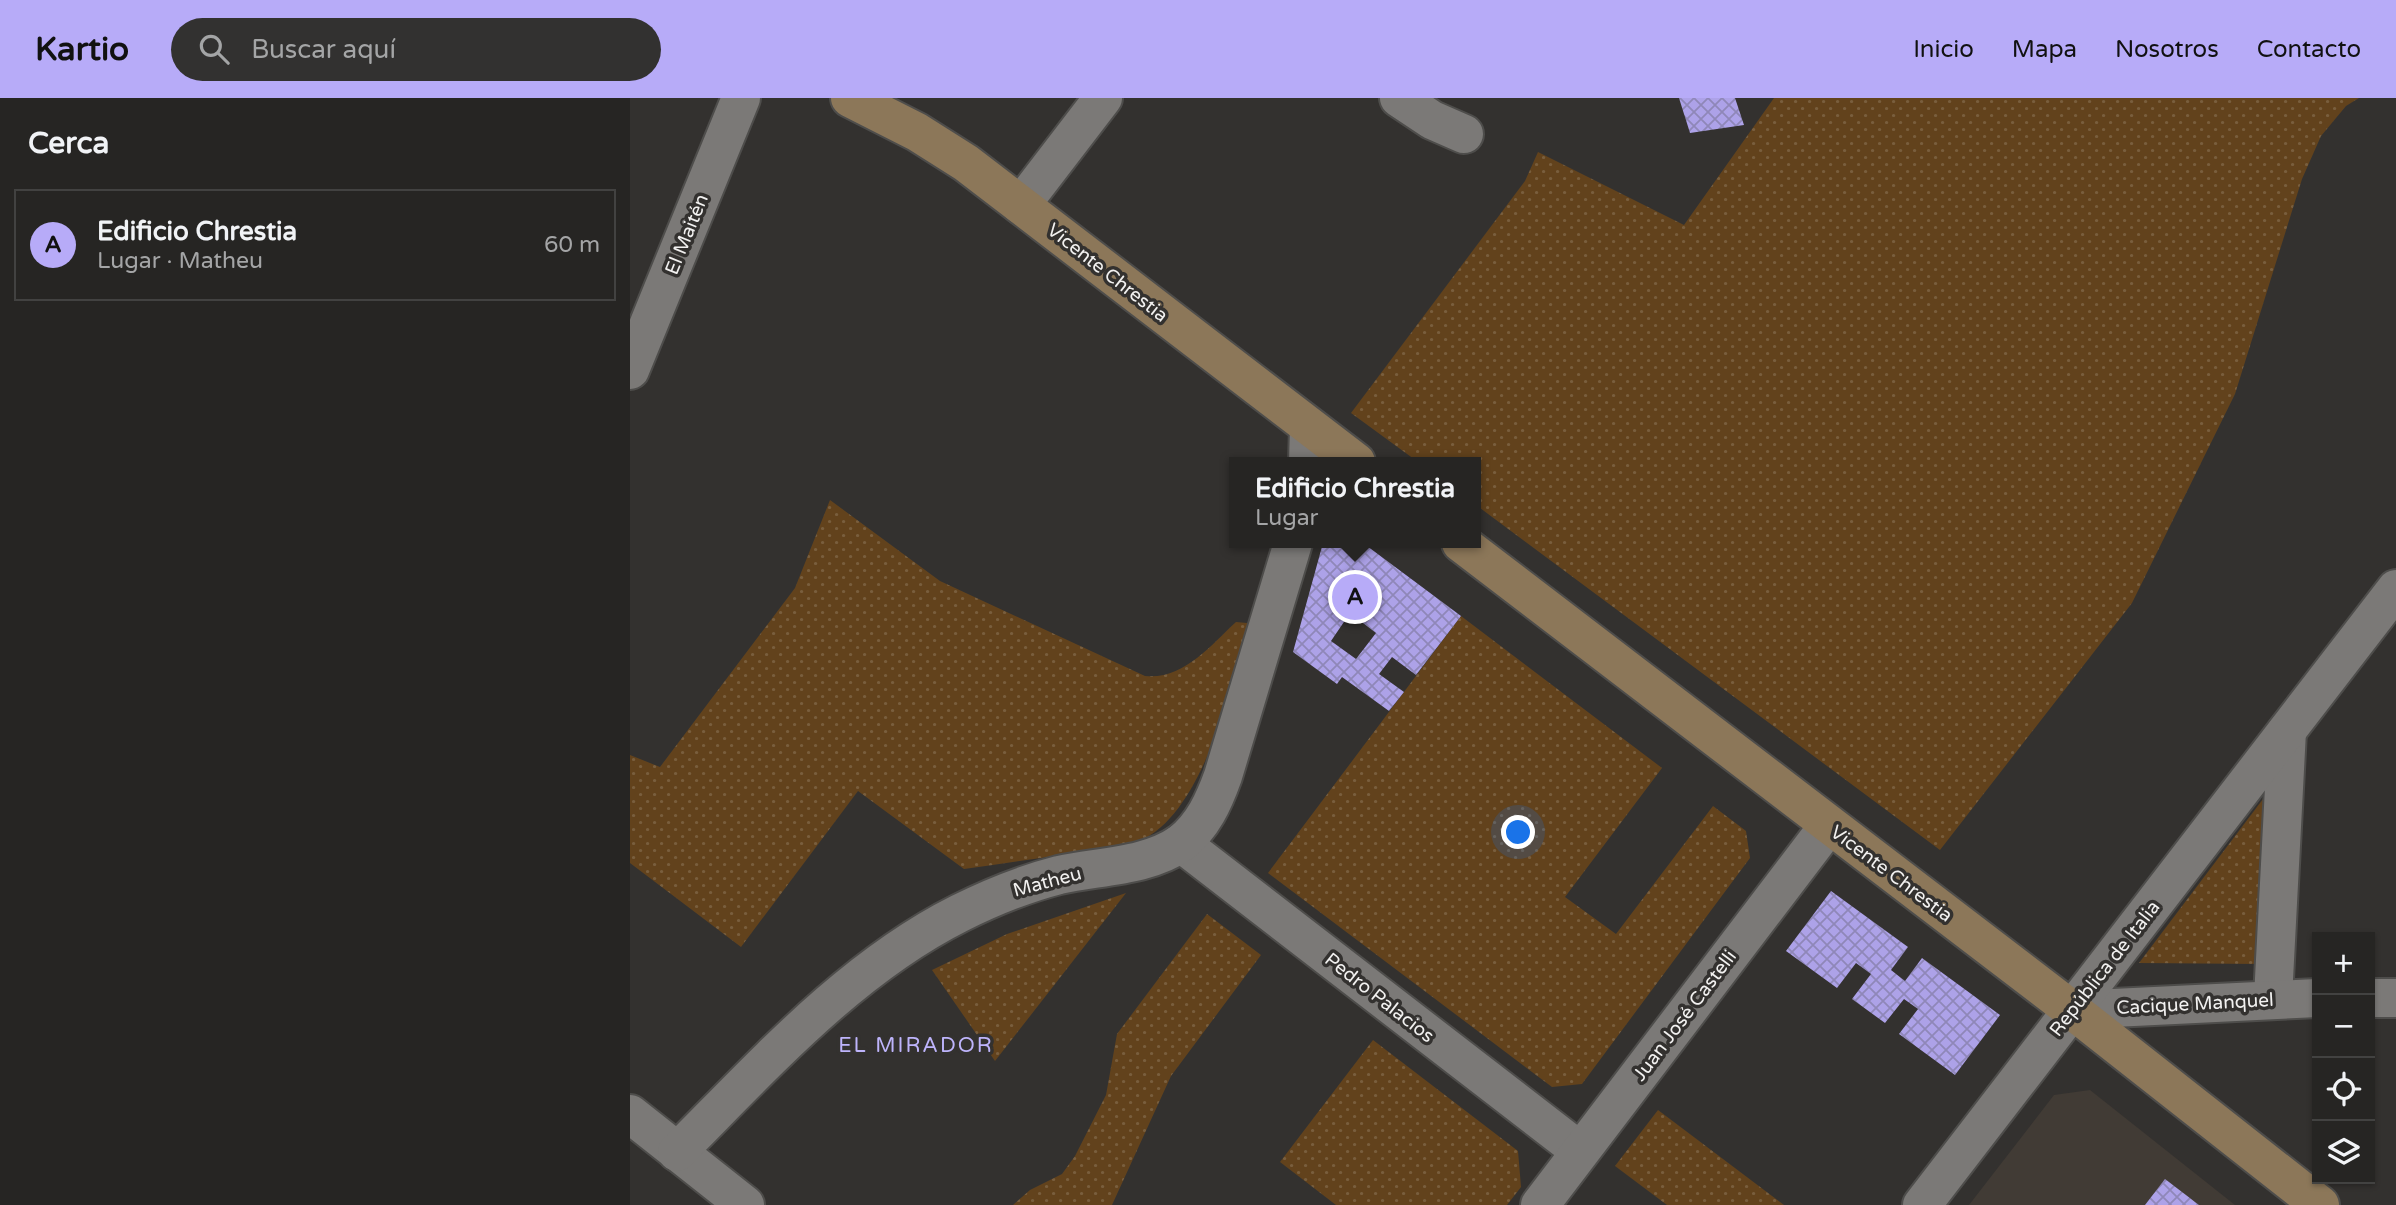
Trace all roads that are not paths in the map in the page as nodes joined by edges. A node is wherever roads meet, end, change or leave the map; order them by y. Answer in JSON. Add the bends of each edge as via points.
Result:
{"nodes":[{"id":1,"x":741,"y":98,"type":"edge"},
{"id":2,"x":850,"y":98,"type":"edge"},
{"id":3,"x":1103,"y":98,"type":"edge"},
{"id":4,"x":1399,"y":98,"type":"edge"},
{"id":5,"x":1464,"y":134,"type":"dead end"},
{"id":6,"x":1021,"y":205,"type":"junction"},
{"id":7,"x":630,"y":370,"type":"edge"},
{"id":8,"x":1309,"y":444,"type":"edge"},
{"id":9,"x":1343,"y":457,"type":"edge"},
{"id":10,"x":1291,"y":548,"type":"edge"},
{"id":11,"x":1468,"y":548,"type":"edge"},
{"id":12,"x":2396,"y":589,"type":"edge"},
{"id":13,"x":2287,"y":731,"type":"junction"},
{"id":14,"x":1829,"y":825,"type":"junction"},
{"id":15,"x":1181,"y":843,"type":"junction"},
{"id":16,"x":2273,"y":998,"type":"junction"},
{"id":17,"x":2312,"y":998,"type":"edge"},
{"id":18,"x":2375,"y":998,"type":"edge"},
{"id":19,"x":2396,"y":998,"type":"edge"},
{"id":20,"x":2072,"y":1010,"type":"junction"},
{"id":21,"x":630,"y":1114,"type":"edge"},
{"id":22,"x":1580,"y":1151,"type":"junction"},
{"id":23,"x":677,"y":1152,"type":"junction"},
{"id":24,"x":745,"y":1205,"type":"edge"},
{"id":25,"x":1540,"y":1205,"type":"edge"},
{"id":26,"x":1922,"y":1205,"type":"edge"},
{"id":27,"x":2320,"y":1205,"type":"edge"}],
"edges":[{"from":1,"to":7,"type":"street","name":"El Maitén"},
{"from":2,"to":6,"type":"main road","name":"Vicente Chrestia","via":[[917,132]]},
{"from":3,"to":6,"type":"street"},
{"from":4,"to":5,"type":"street"},
{"from":6,"to":8,"type":"main road","name":"Vicente Chrestia"},
{"from":8,"to":9,"type":"main road","name":"Vicente Chrestia"},
{"from":10,"to":15,"type":"street","name":"Matheu","via":[[1223,776],[1212,805]]},
{"from":11,"to":14,"type":"main road","name":"Vicente Chrestia"},
{"from":12,"to":13,"type":"street","name":"República de Italia"},
{"from":13,"to":16,"type":"street"},
{"from":13,"to":20,"type":"street","name":"República de Italia"},
{"from":14,"to":20,"type":"main road","name":"Vicente Chrestia"},
{"from":14,"to":22,"type":"street","name":"Juan José Castelli"},
{"from":15,"to":22,"type":"street","name":"Pedro Palacios"},
{"from":15,"to":23,"type":"street","name":"Matheu","via":[[1154,856],[1006,891],[909,943],[808,1023]]},
{"from":16,"to":17,"type":"street","name":"Cacique Manquel"},
{"from":16,"to":20,"type":"street","name":"Cacique Manquel"},
{"from":18,"to":19,"type":"street"},
{"from":20,"to":26,"type":"street","name":"República de Italia"},
{"from":20,"to":27,"type":"main road","name":"Vicente Chrestia"},
{"from":21,"to":23,"type":"street"},
{"from":22,"to":25,"type":"street","name":"Juan José Castelli"},
{"from":23,"to":24,"type":"street"}]}
